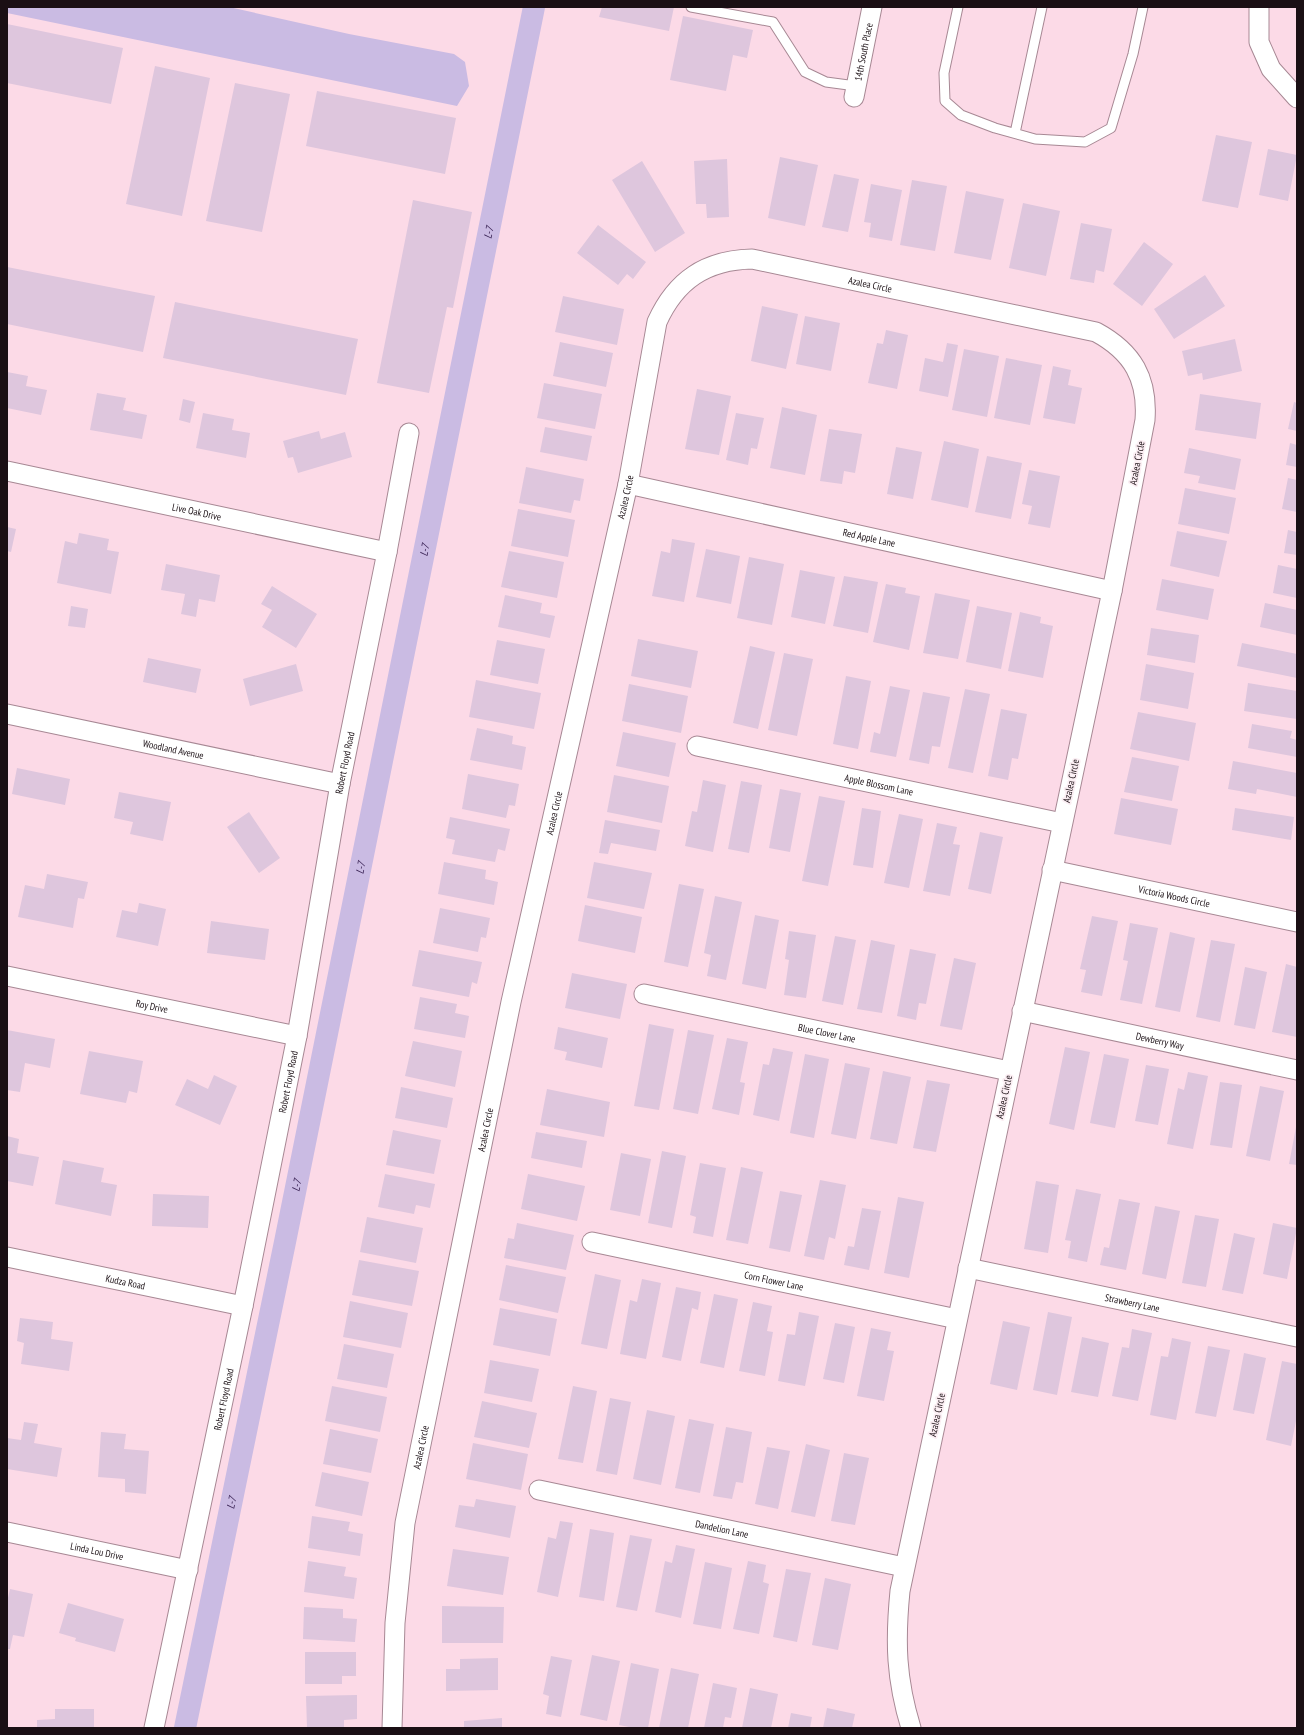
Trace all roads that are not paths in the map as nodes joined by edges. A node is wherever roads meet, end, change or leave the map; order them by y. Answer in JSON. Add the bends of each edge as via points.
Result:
{"nodes":[{"id":1,"x":691,"y":7,"type":"edge"},
{"id":2,"x":872,"y":7,"type":"edge"},
{"id":3,"x":958,"y":7,"type":"edge"},
{"id":4,"x":1042,"y":7,"type":"edge"},
{"id":5,"x":1143,"y":7,"type":"edge"},
{"id":6,"x":1259,"y":7,"type":"edge"},
{"id":7,"x":855,"y":91,"type":"joint"},
{"id":8,"x":1297,"y":98,"type":"edge"},
{"id":9,"x":1015,"y":133,"type":"junction"},
{"id":10,"x":409,"y":433,"type":"dead end"},
{"id":11,"x":7,"y":472,"type":"edge"},
{"id":12,"x":628,"y":484,"type":"junction"},
{"id":13,"x":387,"y":552,"type":"junction"},
{"id":14,"x":1112,"y":591,"type":"junction"},
{"id":15,"x":7,"y":714,"type":"edge"},
{"id":16,"x":697,"y":746,"type":"dead end"},
{"id":17,"x":340,"y":784,"type":"junction"},
{"id":18,"x":1062,"y":823,"type":"junction"},
{"id":19,"x":1052,"y":870,"type":"junction"},
{"id":20,"x":1297,"y":922,"type":"edge"},
{"id":21,"x":7,"y":976,"type":"edge"},
{"id":22,"x":644,"y":994,"type":"dead end"},
{"id":23,"x":1022,"y":1010,"type":"junction"},
{"id":24,"x":297,"y":1036,"type":"junction"},
{"id":25,"x":1297,"y":1070,"type":"edge"},
{"id":26,"x":1009,"y":1071,"type":"junction"},
{"id":27,"x":592,"y":1242,"type":"dead end"},
{"id":28,"x":7,"y":1257,"type":"edge"},
{"id":29,"x":968,"y":1268,"type":"junction"},
{"id":30,"x":243,"y":1306,"type":"junction"},
{"id":31,"x":957,"y":1319,"type":"junction"},
{"id":32,"x":1297,"y":1337,"type":"edge"},
{"id":33,"x":539,"y":1490,"type":"dead end"},
{"id":34,"x":7,"y":1532,"type":"edge"},
{"id":35,"x":904,"y":1568,"type":"junction"},
{"id":36,"x":188,"y":1570,"type":"junction"},
{"id":37,"x":154,"y":1728,"type":"edge"},
{"id":38,"x":392,"y":1728,"type":"edge"},
{"id":39,"x":910,"y":1728,"type":"edge"}],
"edges":[{"from":1,"to":7,"type":"lane","via":[[773,22],[805,72]]},
{"from":2,"to":7,"type":"street","name":"14th South Place"},
{"from":3,"to":9,"type":"lane","via":[[944,72],[945,101],[961,115]]},
{"from":4,"to":9,"type":"lane"},
{"from":5,"to":9,"type":"lane","via":[[1133,54],[1111,128],[1085,142],[1035,139]]},
{"from":6,"to":8,"type":"street","via":[[1259,42],[1271,69]]},
{"from":10,"to":13,"type":"street","name":"Robert Floyd Road"},
{"from":11,"to":13,"type":"street","name":"Live Oak Drive"},
{"from":12,"to":14,"type":"street","name":"Red Apple Lane"},
{"from":12,"to":14,"type":"street","name":"Azalea Circle","via":[[657,322],[682,284],[708,267],[722,262],[752,259],[1096,332],[1119,346],[1128,356],[1141,380],[1146,406]]},
{"from":12,"to":38,"type":"street","name":"Azalea Circle","via":[[511,1002],[405,1523],[395,1623]]},
{"from":13,"to":17,"type":"street","name":"Robert Floyd Road"},
{"from":14,"to":18,"type":"street","name":"Azalea Circle"},
{"from":15,"to":17,"type":"street","name":"Woodland Avenue"},
{"from":16,"to":18,"type":"street","name":"Apple Blossom Lane"},
{"from":17,"to":24,"type":"street","name":"Robert Floyd Road"},
{"from":18,"to":19,"type":"street","name":"Azalea Circle"},
{"from":19,"to":20,"type":"street","name":"Victoria Woods Circle"},
{"from":19,"to":23,"type":"street","name":"Azalea Circle"},
{"from":21,"to":24,"type":"street","name":"Roy Drive"},
{"from":22,"to":26,"type":"street","name":"Blue Clover Lane"},
{"from":23,"to":25,"type":"street","name":"Dewberry Way"},
{"from":23,"to":26,"type":"street","name":"Azalea Circle"},
{"from":24,"to":30,"type":"street","name":"Robert Floyd Road"},
{"from":26,"to":29,"type":"street","name":"Azalea Circle"},
{"from":27,"to":31,"type":"street","name":"Corn Flower Lane"},
{"from":28,"to":30,"type":"street","name":"Kudza Road"},
{"from":29,"to":31,"type":"street","name":"Azalea Circle"},
{"from":29,"to":32,"type":"street","name":"Strawberry Lane"},
{"from":30,"to":36,"type":"street","name":"Robert Floyd Road"},
{"from":31,"to":35,"type":"street","name":"Azalea Circle"},
{"from":33,"to":35,"type":"street","name":"Dandelion Lane"},
{"from":34,"to":36,"type":"street","name":"Linda Lou Drive"},
{"from":35,"to":39,"type":"street","name":"Azalea Circle","via":[[896,1629],[897,1659]]},
{"from":36,"to":37,"type":"street","name":"Robert Floyd Road"}]}
